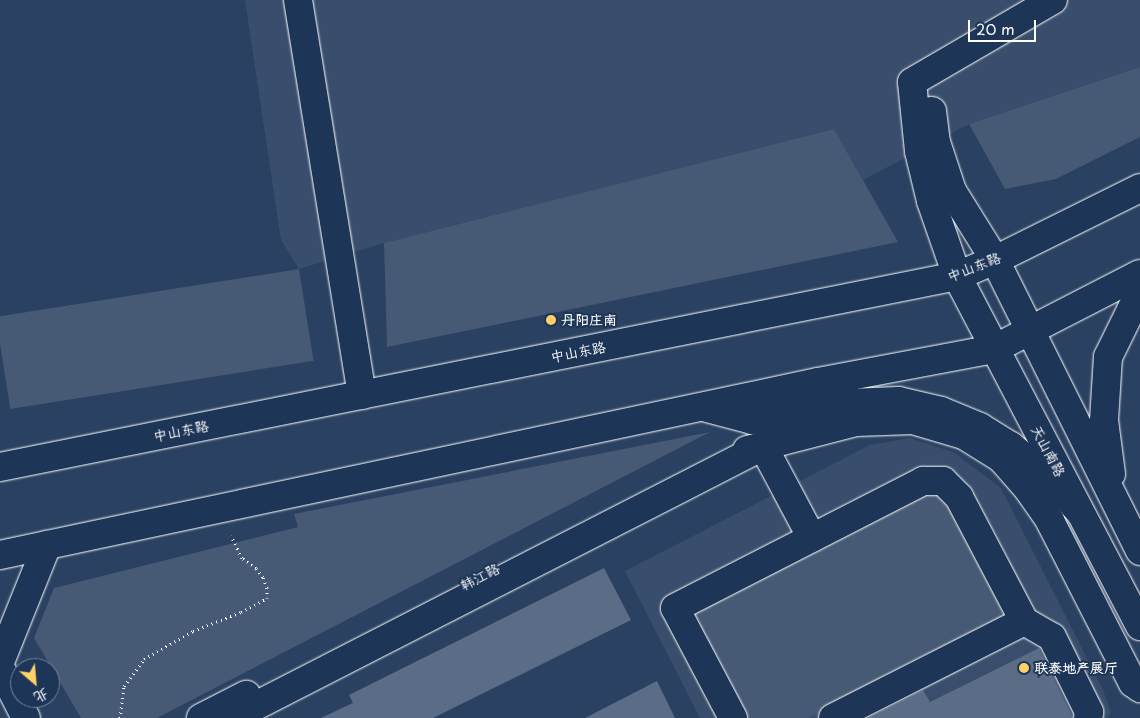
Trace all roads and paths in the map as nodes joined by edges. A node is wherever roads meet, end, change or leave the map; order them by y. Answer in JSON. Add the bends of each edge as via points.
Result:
{"nodes":[{"id":1,"x":298,"y":0,"type":"edge"},
{"id":2,"x":1053,"y":0,"type":"edge"},
{"id":3,"x":928,"y":73,"type":"junction"},
{"id":4,"x":1140,"y":188,"type":"edge"},
{"id":5,"x":995,"y":260,"type":"junction"},
{"id":6,"x":1140,"y":274,"type":"edge"},
{"id":7,"x":958,"y":276,"type":"junction"},
{"id":8,"x":1140,"y":303,"type":"edge"},
{"id":9,"x":1030,"y":331,"type":"junction"},
{"id":10,"x":994,"y":348,"type":"junction"},
{"id":11,"x":362,"y":395,"type":"junction"},
{"id":12,"x":701,"y":407,"type":"junction"},
{"id":13,"x":763,"y":446,"type":"junction"},
{"id":14,"x":0,"y":467,"type":"edge"},
{"id":15,"x":1113,"y":493,"type":"junction"},
{"id":16,"x":1080,"y":512,"type":"junction"},
{"id":17,"x":231,"y":535,"type":"dead end"},
{"id":18,"x":812,"y":538,"type":"junction"},
{"id":19,"x":47,"y":545,"type":"junction"},
{"id":20,"x":1140,"y":551,"type":"edge"},
{"id":21,"x":0,"y":555,"type":"edge"},
{"id":22,"x":1024,"y":621,"type":"junction"},
{"id":23,"x":1140,"y":626,"type":"edge"},
{"id":24,"x":0,"y":662,"type":"edge"},
{"id":25,"x":0,"y":667,"type":"edge"},
{"id":26,"x":1140,"y":688,"type":"edge"},
{"id":27,"x":26,"y":718,"type":"edge"},
{"id":28,"x":120,"y":718,"type":"edge"},
{"id":29,"x":200,"y":718,"type":"edge"},
{"id":30,"x":232,"y":718,"type":"edge"},
{"id":31,"x":732,"y":718,"type":"edge"},
{"id":32,"x":833,"y":718,"type":"edge"},
{"id":33,"x":1088,"y":718,"type":"edge"}],
"edges":[{"from":1,"to":11,"type":"main road"},
{"from":2,"to":3,"type":"main road"},
{"from":3,"to":5,"type":"main road","via":[[936,142],[952,191]]},
{"from":3,"to":7,"type":"main road","name":"天山南路","via":[[912,82],[919,151],[931,201]]},
{"from":4,"to":5,"type":"main road","name":"中山东路"},
{"from":5,"to":7,"type":"main road","name":"中山东路"},
{"from":5,"to":9,"type":"main road"},
{"from":6,"to":9,"type":"main road"},
{"from":7,"to":10,"type":"main road","name":"天山南路"},
{"from":7,"to":11,"type":"main road","name":"中山东路"},
{"from":8,"to":15,"type":"main road","via":[[1132,308],[1108,357],[1104,420]]},
{"from":9,"to":10,"type":"main road"},
{"from":9,"to":15,"type":"main road"},
{"from":10,"to":12,"type":"main road"},
{"from":10,"to":16,"type":"main road","name":"天山南路"},
{"from":11,"to":14,"type":"main road","name":"中山东路"},
{"from":12,"to":16,"type":"main road","via":[[752,420],[848,403],[899,401],[942,411],[980,427],[1011,446],[1057,486]]},
{"from":12,"to":19,"type":"main road"},
{"from":13,"to":18,"type":"main road"},
{"from":13,"to":26,"type":"main road","via":[[856,422],[913,420],[964,435],[1002,458],[1050,521],[1133,683]]},
{"from":13,"to":29,"type":"main road","name":"韩江路","via":[[719,457]]},
{"from":13,"to":30,"type":"main road","name":"韩江路"},
{"from":15,"to":20,"type":"main road"},
{"from":16,"to":23,"type":"main road","name":"天山南路"},
{"from":17,"to":28,"type":"path","via":[[242,558],[263,577],[267,598],[193,631],[144,659],[124,686]]},
{"from":18,"to":22,"type":"main road","via":[[923,481],[943,481],[959,497]]},
{"from":18,"to":31,"type":"main road","via":[[676,608]]},
{"from":19,"to":21,"type":"main road"},
{"from":19,"to":24,"type":"main road"},
{"from":22,"to":32,"type":"main road"},
{"from":22,"to":33,"type":"main road","via":[[1052,637],[1089,712]]},
{"from":25,"to":27,"type":"main road"}]}
